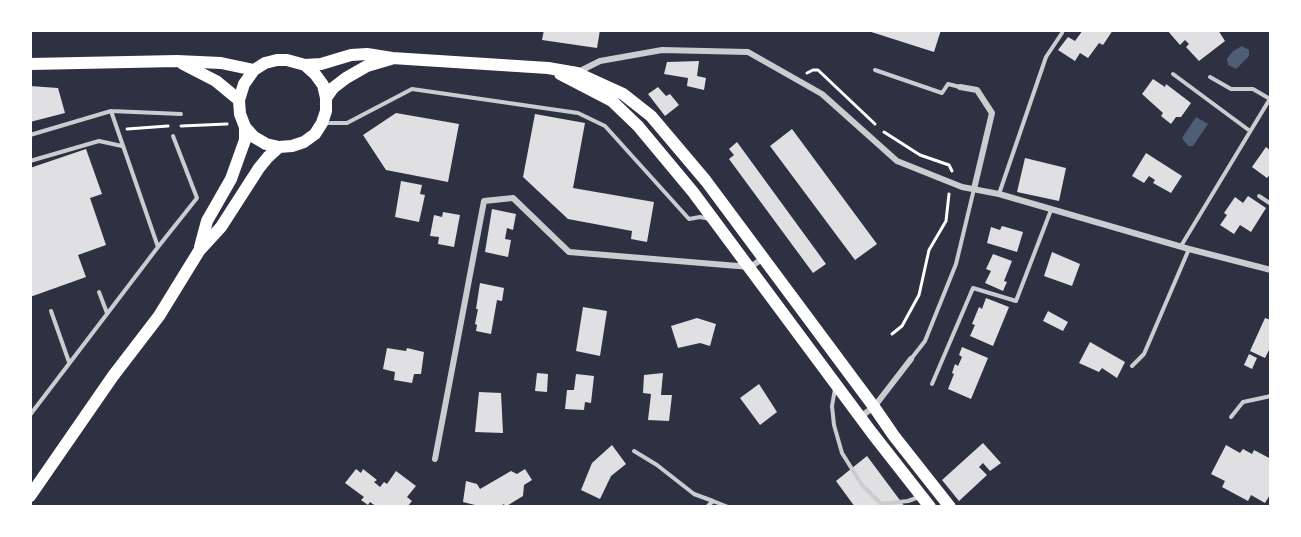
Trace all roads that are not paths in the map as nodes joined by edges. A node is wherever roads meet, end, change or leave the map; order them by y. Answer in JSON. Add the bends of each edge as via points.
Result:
{"nodes":[{"id":1,"x":1062,"y":33,"type":"dead end"},
{"id":2,"x":392,"y":58,"type":"junction"},
{"id":3,"x":177,"y":61,"type":"junction"},
{"id":4,"x":30,"y":64,"type":"edge"},
{"id":5,"x":304,"y":65,"type":"junction"},
{"id":6,"x":548,"y":68,"type":"junction"},
{"id":7,"x":254,"y":70,"type":"junction"},
{"id":8,"x":875,"y":70,"type":"dead end"},
{"id":9,"x":577,"y":73,"type":"junction"},
{"id":10,"x":1173,"y":74,"type":"dead end"},
{"id":11,"x":1210,"y":77,"type":"dead end"},
{"id":12,"x":960,"y":87,"type":"joint"},
{"id":13,"x":326,"y":98,"type":"junction"},
{"id":14,"x":1270,"y":98,"type":"edge"},
{"id":15,"x":239,"y":100,"type":"junction"},
{"id":16,"x":111,"y":111,"type":"junction"},
{"id":17,"x":181,"y":114,"type":"dead end"},
{"id":18,"x":322,"y":123,"type":"junction"},
{"id":19,"x":245,"y":127,"type":"junction"},
{"id":20,"x":1250,"y":131,"type":"junction"},
{"id":21,"x":30,"y":135,"type":"edge"},
{"id":22,"x":173,"y":136,"type":"dead end"},
{"id":23,"x":123,"y":147,"type":"junction"},
{"id":24,"x":279,"y":147,"type":"junction"},
{"id":25,"x":30,"y":161,"type":"edge"},
{"id":26,"x":974,"y":189,"type":"junction"},
{"id":27,"x":999,"y":194,"type":"junction"},
{"id":28,"x":1259,"y":196,"type":"dead end"},
{"id":29,"x":1271,"y":204,"type":"edge"},
{"id":30,"x":1052,"y":209,"type":"junction"},
{"id":31,"x":717,"y":219,"type":"junction"},
{"id":32,"x":1181,"y":246,"type":"junction"},
{"id":33,"x":158,"y":247,"type":"junction"},
{"id":34,"x":1189,"y":249,"type":"junction"},
{"id":35,"x":199,"y":251,"type":"junction"},
{"id":36,"x":764,"y":257,"type":"junction"},
{"id":37,"x":750,"y":267,"type":"junction"},
{"id":38,"x":1271,"y":270,"type":"edge"},
{"id":39,"x":99,"y":292,"type":"dead end"},
{"id":40,"x":51,"y":311,"type":"dead end"},
{"id":41,"x":107,"y":313,"type":"junction"},
{"id":42,"x":911,"y":359,"type":"joint"},
{"id":43,"x":70,"y":363,"type":"junction"},
{"id":44,"x":1132,"y":366,"type":"dead end"},
{"id":45,"x":932,"y":384,"type":"dead end"},
{"id":46,"x":837,"y":386,"type":"junction"},
{"id":47,"x":1271,"y":396,"type":"edge"},
{"id":48,"x":874,"y":407,"type":"junction"},
{"id":49,"x":30,"y":413,"type":"edge"},
{"id":50,"x":860,"y":417,"type":"junction"},
{"id":51,"x":1231,"y":417,"type":"dead end"},
{"id":52,"x":634,"y":451,"type":"dead end"},
{"id":53,"x":435,"y":459,"type":"dead end"},
{"id":54,"x":30,"y":496,"type":"edge"},
{"id":55,"x":922,"y":497,"type":"junction"},
{"id":56,"x":713,"y":501,"type":"junction"},
{"id":57,"x":706,"y":507,"type":"edge"},
{"id":58,"x":728,"y":507,"type":"edge"},
{"id":59,"x":930,"y":507,"type":"edge"},
{"id":60,"x":950,"y":507,"type":"edge"}],
"edges":[{"from":1,"to":27,"type":"lane","via":[[1046,57]]},
{"from":2,"to":5,"type":"main road","via":[[351,55]]},
{"from":2,"to":6,"type":"main road"},
{"from":2,"to":13,"type":"main road","via":[[346,78]]},
{"from":3,"to":4,"type":"main road"},
{"from":3,"to":7,"type":"main road","via":[[221,63]]},
{"from":3,"to":15,"type":"main road","via":[[216,81]]},
{"from":5,"to":7,"type":"main road","via":[[277,60]]},
{"from":5,"to":13,"type":"main road","via":[[319,79]]},
{"from":6,"to":9,"type":"main road"},
{"from":6,"to":31,"type":"main road","via":[[612,101]]},
{"from":7,"to":15,"type":"main road"},
{"from":8,"to":12,"type":"lane","via":[[942,93],[948,84]]},
{"from":9,"to":26,"type":"street","via":[[600,61],[662,50],[748,52],[822,94],[897,161]]},
{"from":9,"to":36,"type":"main road","via":[[623,94],[651,116]]},
{"from":10,"to":20,"type":"lane"},
{"from":11,"to":14,"type":"lane","via":[[1231,89],[1253,89]]},
{"from":12,"to":26,"type":"street","via":[[977,90],[992,113]]},
{"from":13,"to":18,"type":"main road"},
{"from":14,"to":20,"type":"lane"},
{"from":15,"to":19,"type":"main road"},
{"from":16,"to":17,"type":"lane"},
{"from":16,"to":21,"type":"lane"},
{"from":16,"to":23,"type":"lane"},
{"from":18,"to":24,"type":"main road","via":[[304,142]]},
{"from":18,"to":31,"type":"lane","via":[[347,123],[412,89],[578,113],[605,126],[689,219]]},
{"from":19,"to":24,"type":"main road","via":[[254,137]]},
{"from":19,"to":35,"type":"main road","via":[[245,140],[231,179],[207,221]]},
{"from":20,"to":32,"type":"lane"},
{"from":22,"to":33,"type":"lane","via":[[197,198]]},
{"from":23,"to":25,"type":"lane","via":[[99,141]]},
{"from":23,"to":33,"type":"lane"},
{"from":24,"to":35,"type":"main road","via":[[259,168],[221,227]]},
{"from":26,"to":27,"type":"street"},
{"from":26,"to":42,"type":"lane","via":[[956,264],[925,341]]},
{"from":27,"to":30,"type":"street"},
{"from":28,"to":29,"type":"lane"},
{"from":30,"to":32,"type":"street"},
{"from":30,"to":45,"type":"lane","via":[[1016,301],[974,288]]},
{"from":31,"to":37,"type":"main road"},
{"from":32,"to":34,"type":"street"},
{"from":33,"to":41,"type":"lane"},
{"from":34,"to":38,"type":"street"},
{"from":34,"to":44,"type":"lane","via":[[1144,354]]},
{"from":35,"to":54,"type":"main road","via":[[159,316]]},
{"from":36,"to":37,"type":"street"},
{"from":36,"to":48,"type":"main road"},
{"from":37,"to":46,"type":"main road"},
{"from":37,"to":53,"type":"street","via":[[569,252],[513,198],[484,201]]},
{"from":39,"to":41,"type":"lane"},
{"from":40,"to":43,"type":"lane"},
{"from":41,"to":43,"type":"lane"},
{"from":42,"to":48,"type":"street"},
{"from":43,"to":49,"type":"lane"},
{"from":46,"to":50,"type":"main road"},
{"from":46,"to":55,"type":"lane","via":[[832,406],[834,425],[842,453],[862,485],[881,504]]},
{"from":47,"to":51,"type":"lane","via":[[1243,402]]},
{"from":48,"to":50,"type":"street"},
{"from":48,"to":60,"type":"main road"},
{"from":50,"to":55,"type":"main road"},
{"from":52,"to":56,"type":"lane","via":[[694,494]]},
{"from":55,"to":59,"type":"main road"},
{"from":56,"to":57,"type":"lane"},
{"from":56,"to":58,"type":"lane"}]}
